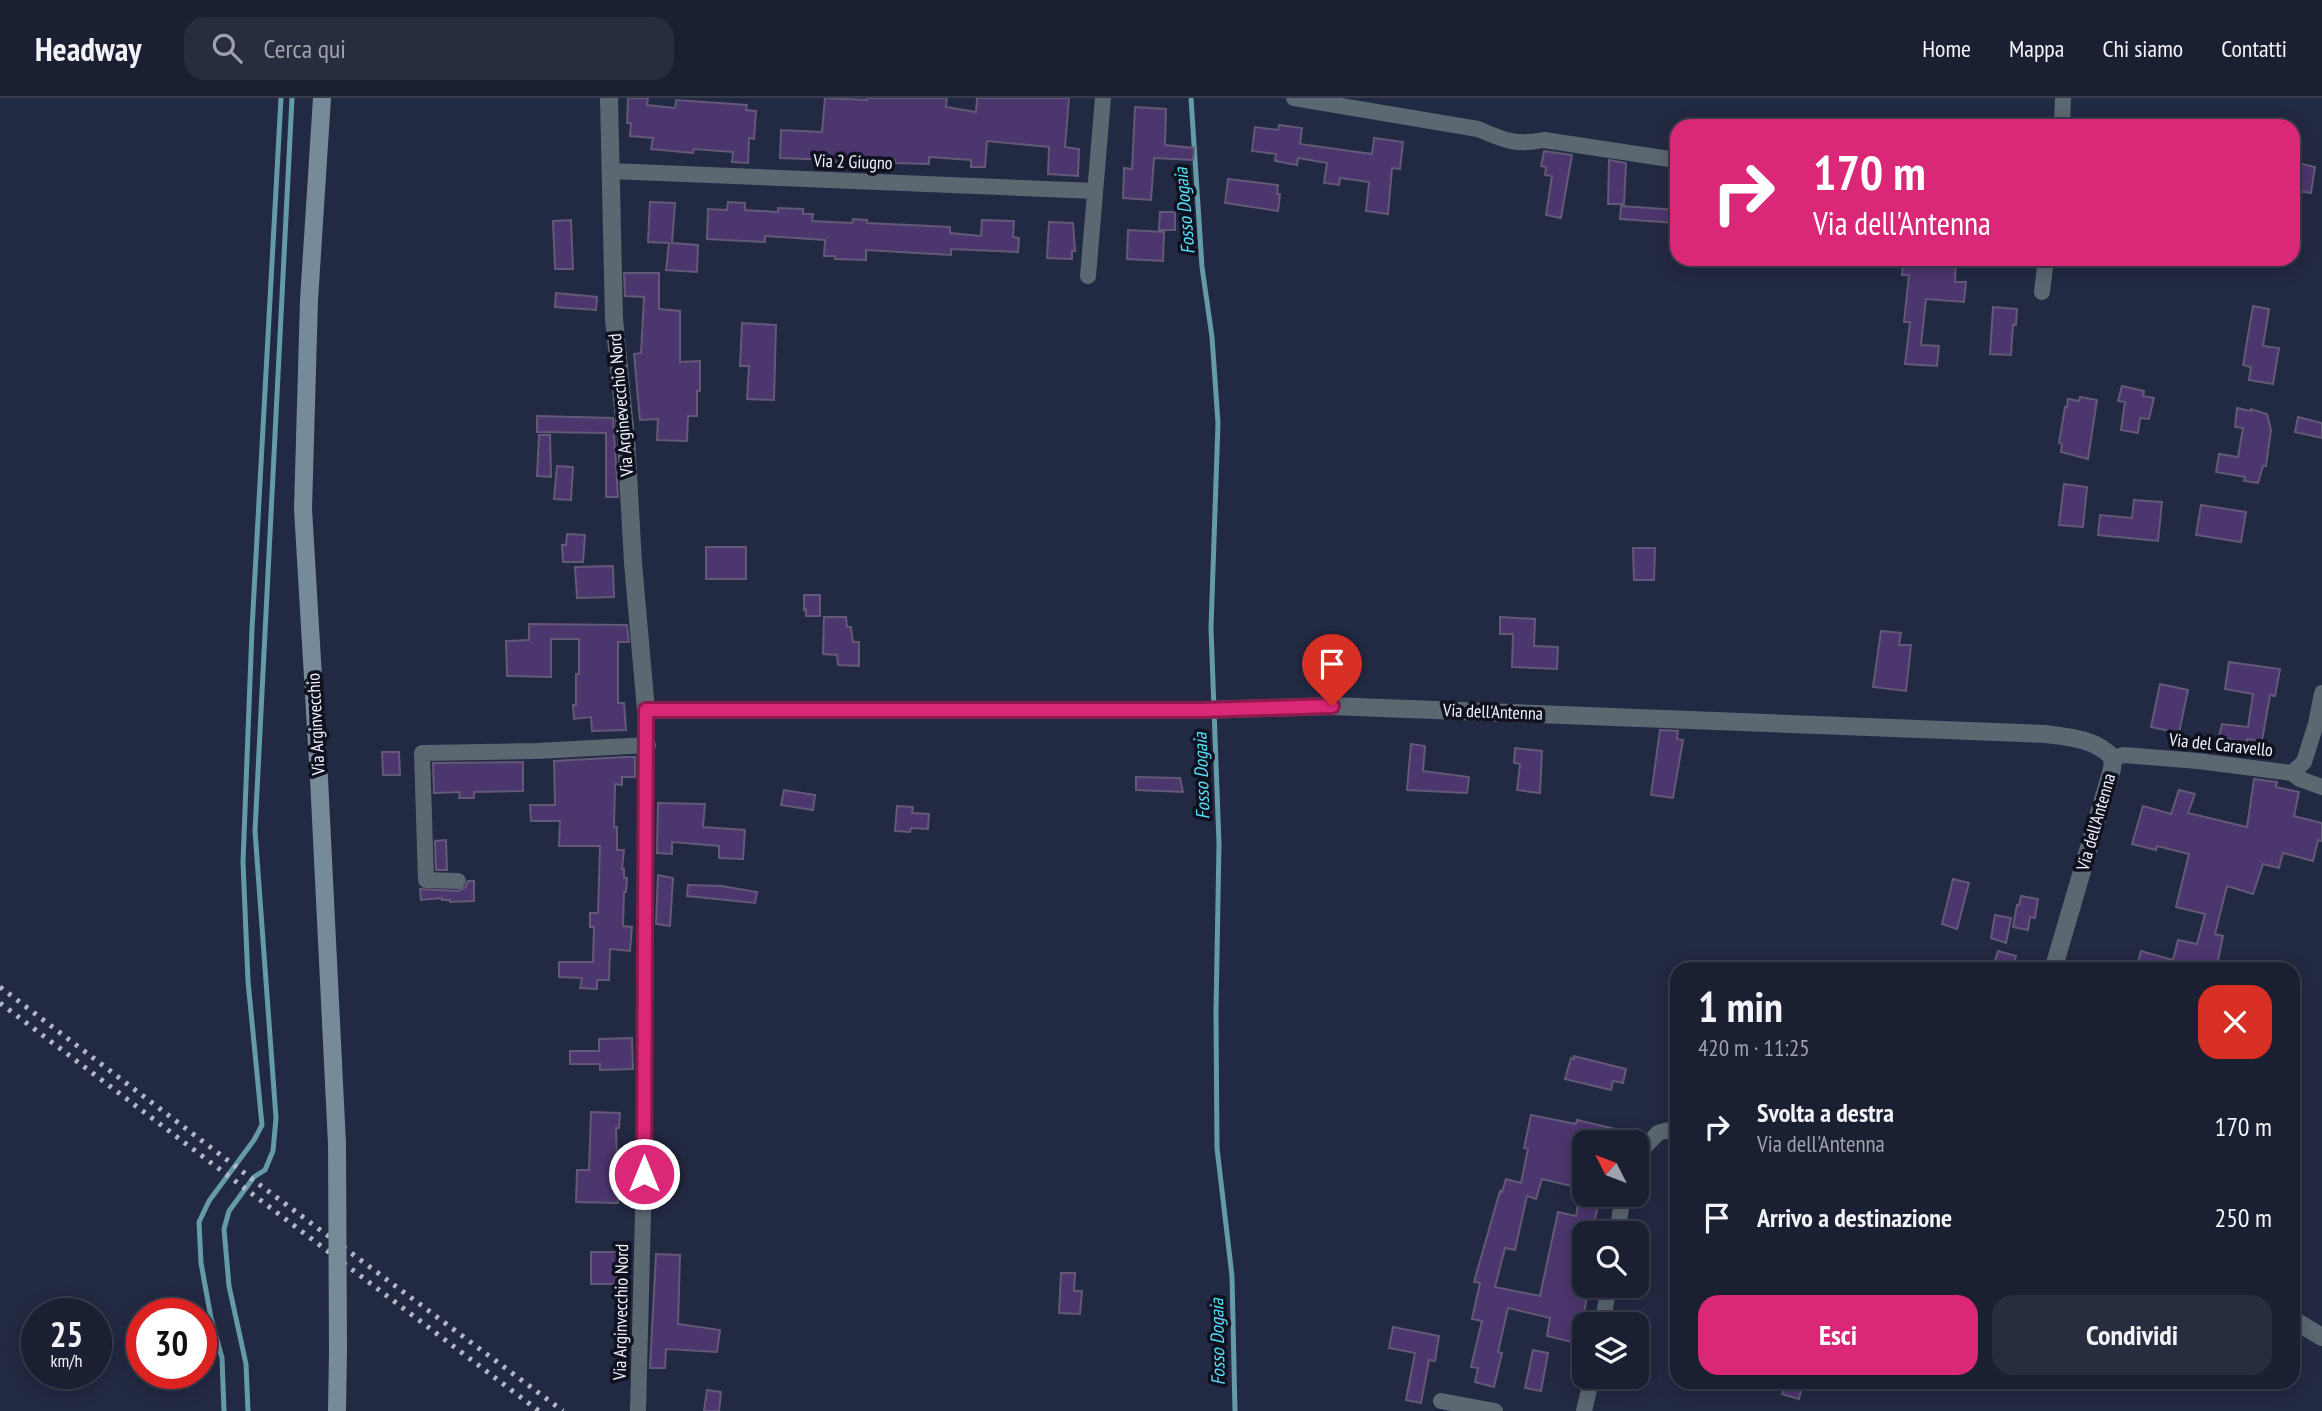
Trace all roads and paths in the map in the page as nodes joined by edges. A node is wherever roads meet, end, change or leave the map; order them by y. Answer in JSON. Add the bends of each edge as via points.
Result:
{"nodes":[{"id":1,"x":323,"y":98,"type":"edge"},
{"id":2,"x":609,"y":98,"type":"edge"},
{"id":3,"x":1103,"y":98,"type":"edge"},
{"id":4,"x":1294,"y":98,"type":"edge"},
{"id":5,"x":2063,"y":98,"type":"edge"},
{"id":6,"x":2062,"y":119,"type":"edge"},
{"id":7,"x":1670,"y":159,"type":"edge"},
{"id":8,"x":610,"y":170,"type":"junction"},
{"id":9,"x":1095,"y":191,"type":"junction"},
{"id":10,"x":2045,"y":266,"type":"edge"},
{"id":11,"x":1088,"y":276,"type":"dead end"},
{"id":12,"x":2042,"y":292,"type":"dead end"},
{"id":13,"x":2322,"y":693,"type":"edge"},
{"id":14,"x":646,"y":710,"type":"junction"},
{"id":15,"x":648,"y":746,"type":"junction"},
{"id":16,"x":2113,"y":758,"type":"junction"},
{"id":17,"x":2292,"y":773,"type":"junction"},
{"id":18,"x":2322,"y":787,"type":"edge"},
{"id":19,"x":458,"y":881,"type":"dead end"},
{"id":20,"x":2055,"y":962,"type":"edge"},
{"id":21,"x":1670,"y":1130,"type":"edge"},
{"id":22,"x":1649,"y":1142,"type":"edge"},
{"id":23,"x":2300,"y":1324,"type":"edge"},
{"id":24,"x":2322,"y":1337,"type":"edge"},
{"id":25,"x":1589,"y":1389,"type":"edge"},
{"id":26,"x":1441,"y":1401,"type":"dead end"},
{"id":27,"x":337,"y":1411,"type":"edge"},
{"id":28,"x":638,"y":1411,"type":"edge"},
{"id":29,"x":1495,"y":1411,"type":"edge"},
{"id":30,"x":1584,"y":1411,"type":"edge"}],
"edges":[{"from":1,"to":27,"type":"main road","name":"Via Arginvecchio","bridge":true,"via":[[309,300],[303,509],[337,1144]]},
{"from":2,"to":8,"type":"street","name":"Via Arginevecchio Nord"},
{"from":3,"to":9,"type":"street"},
{"from":4,"to":7,"type":"street","via":[[1478,130],[1525,145],[1544,140]]},
{"from":5,"to":6,"type":"street"},
{"from":8,"to":9,"type":"street","name":"Via 2 Giugno"},
{"from":8,"to":14,"type":"street","name":"Via Arginevecchio Nord","via":[[614,319]]},
{"from":9,"to":11,"type":"street"},
{"from":10,"to":12,"type":"street"},
{"from":13,"to":17,"type":"street","via":[[2304,762]]},
{"from":14,"to":15,"type":"street","name":"Via Arginvecchio Nord"},
{"from":14,"to":16,"type":"street","name":"Via dell'Antenna","via":[[1332,706],[2045,734],[2076,738],[2106,750]]},
{"from":15,"to":19,"type":"street","via":[[422,752],[426,880]]},
{"from":15,"to":28,"type":"street","name":"Via Arginvecchio Nord"},
{"from":16,"to":17,"type":"street","name":"Via del Caravello","via":[[2198,761]]},
{"from":16,"to":20,"type":"street","name":"Via dell'Antenna"},
{"from":17,"to":18,"type":"street","name":"Via del Caravello"},
{"from":21,"to":22,"type":"street"},
{"from":23,"to":24,"type":"street"},
{"from":25,"to":30,"type":"street"},
{"from":26,"to":29,"type":"street"}]}
